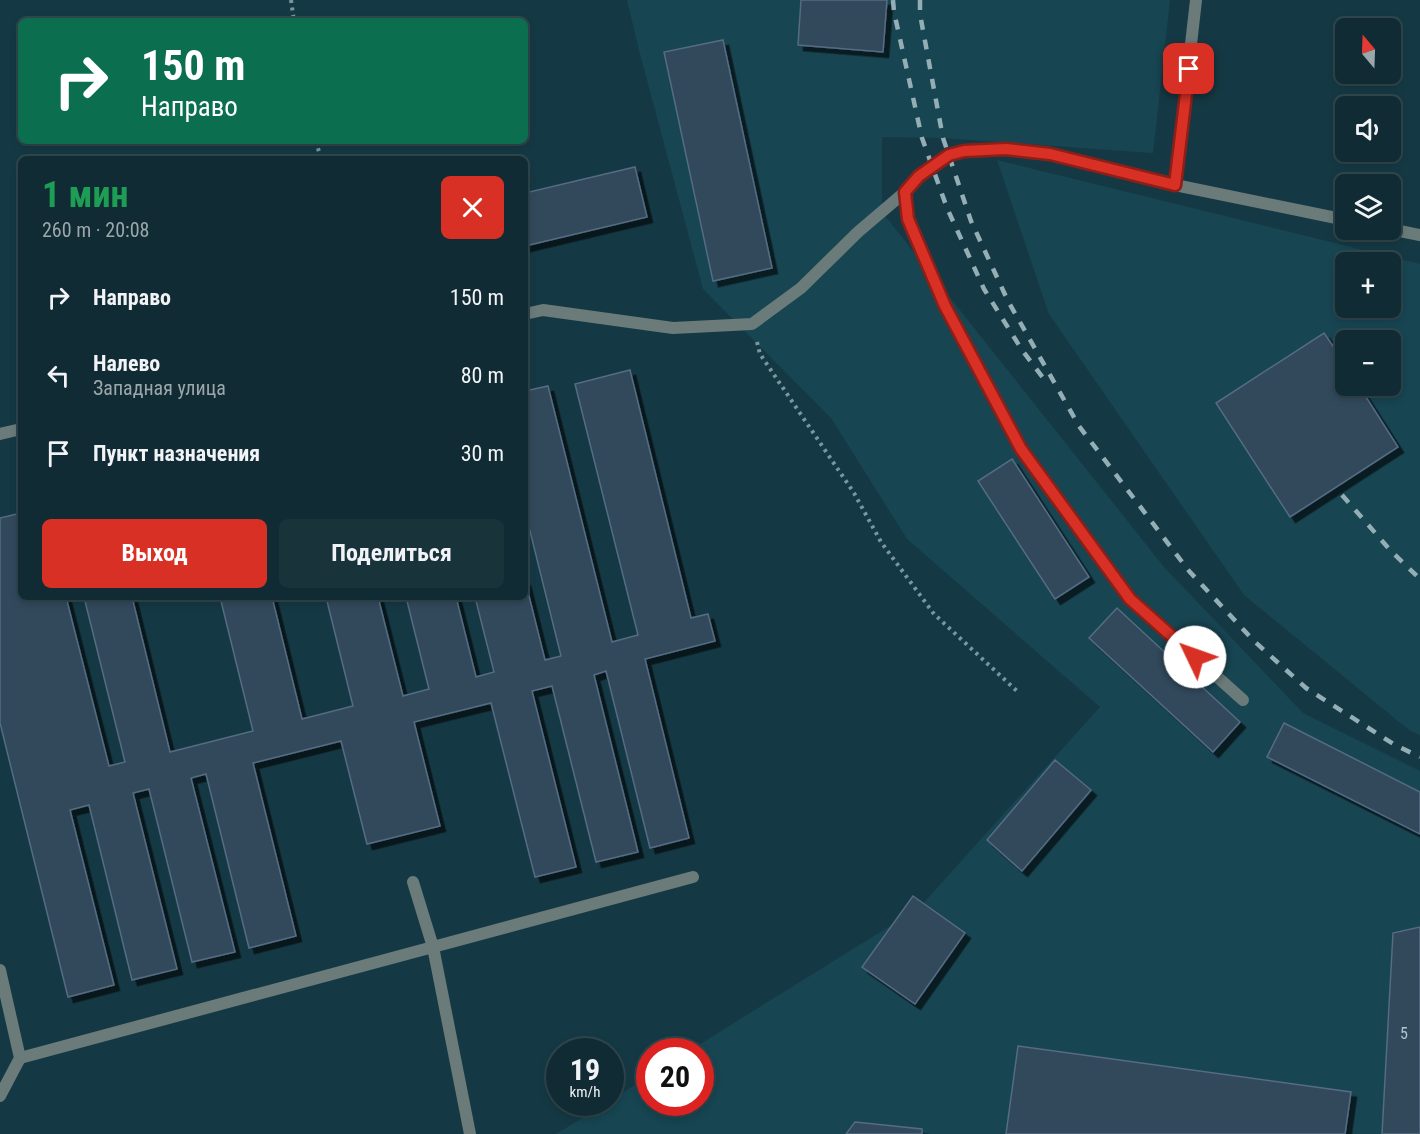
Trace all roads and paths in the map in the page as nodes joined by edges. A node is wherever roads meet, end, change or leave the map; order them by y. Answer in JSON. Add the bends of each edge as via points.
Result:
{"nodes":[{"id":1,"x":291,"y":0,"type":"edge"},
{"id":2,"x":1197,"y":0,"type":"edge"},
{"id":3,"x":294,"y":18,"type":"edge"},
{"id":4,"x":1175,"y":185,"type":"junction"},
{"id":5,"x":905,"y":192,"type":"junction"},
{"id":6,"x":1335,"y":218,"type":"edge"},
{"id":7,"x":1401,"y":231,"type":"edge"},
{"id":8,"x":1420,"y":235,"type":"edge"},
{"id":9,"x":528,"y":313,"type":"edge"},
{"id":10,"x":752,"y":324,"type":"junction"},
{"id":11,"x":18,"y":430,"type":"edge"},
{"id":12,"x":0,"y":434,"type":"edge"},
{"id":13,"x":1018,"y":692,"type":"dead end"},
{"id":14,"x":1243,"y":700,"type":"dead end"},
{"id":15,"x":693,"y":877,"type":"dead end"},
{"id":16,"x":413,"y":882,"type":"dead end"},
{"id":17,"x":433,"y":947,"type":"junction"},
{"id":18,"x":0,"y":970,"type":"edge"},
{"id":19,"x":20,"y":1058,"type":"junction"},
{"id":20,"x":0,"y":1096,"type":"edge"},
{"id":21,"x":470,"y":1134,"type":"edge"}],
"edges":[{"from":1,"to":3,"type":"path"},
{"from":2,"to":4,"type":"street"},
{"from":4,"to":5,"type":"street","via":[[1050,154],[1006,149],[949,155],[919,176]]},
{"from":4,"to":6,"type":"street"},
{"from":5,"to":10,"type":"street","via":[[801,288]]},
{"from":5,"to":14,"type":"street","via":[[908,219],[945,306],[1021,449],[1130,599]]},
{"from":7,"to":8,"type":"street"},
{"from":9,"to":10,"type":"street","via":[[543,310],[673,328]]},
{"from":10,"to":13,"type":"path","via":[[760,354],[854,493],[881,542],[934,614]]},
{"from":11,"to":12,"type":"street"},
{"from":15,"to":17,"type":"street"},
{"from":16,"to":17,"type":"street"},
{"from":17,"to":19,"type":"street"},
{"from":17,"to":21,"type":"street"},
{"from":18,"to":19,"type":"street"},
{"from":19,"to":20,"type":"street"}]}
